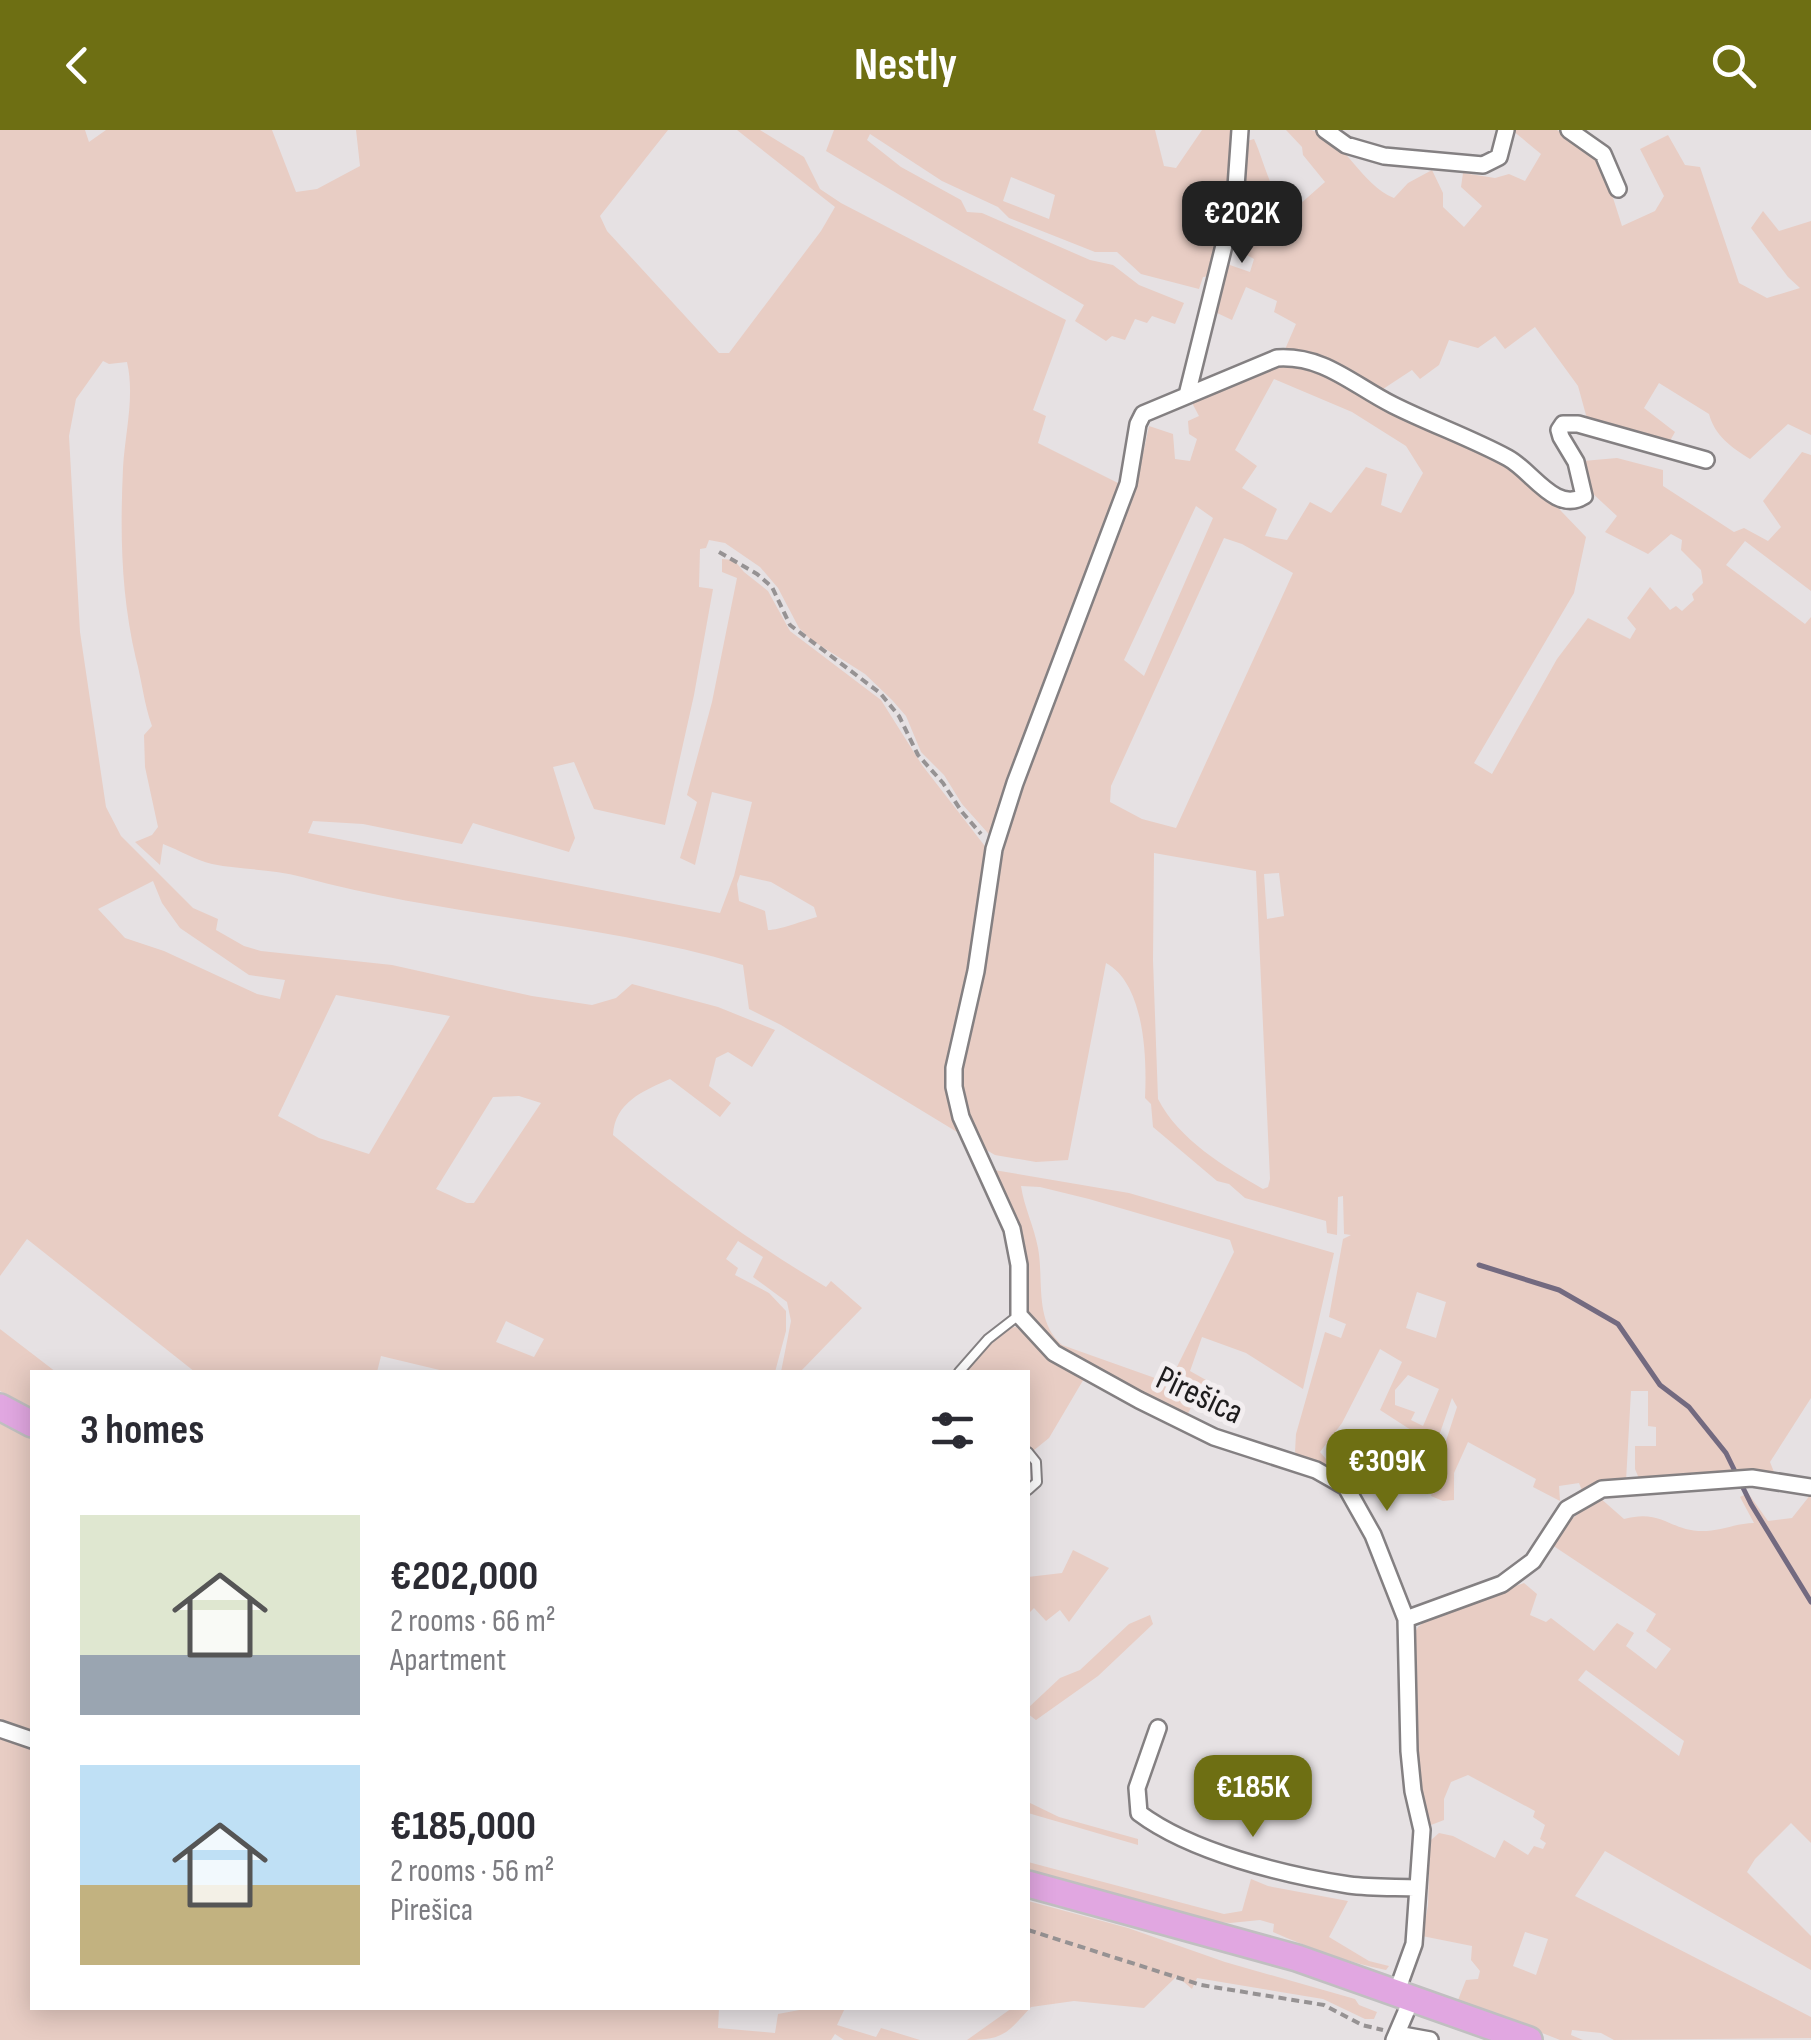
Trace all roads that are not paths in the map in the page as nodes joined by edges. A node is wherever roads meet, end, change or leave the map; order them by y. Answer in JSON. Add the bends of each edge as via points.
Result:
{"nodes":[{"id":1,"x":1240,"y":130,"type":"edge"},
{"id":2,"x":1326,"y":130,"type":"edge"},
{"id":3,"x":1506,"y":130,"type":"edge"},
{"id":4,"x":1568,"y":130,"type":"edge"},
{"id":5,"x":1618,"y":189,"type":"dead end"},
{"id":6,"x":1187,"y":396,"type":"junction"},
{"id":7,"x":1706,"y":460,"type":"dead end"},
{"id":8,"x":1019,"y":1314,"type":"junction"},
{"id":9,"x":962,"y":1370,"type":"edge"},
{"id":10,"x":0,"y":1407,"type":"edge"},
{"id":11,"x":30,"y":1423,"type":"edge"},
{"id":12,"x":1030,"y":1454,"type":"edge"},
{"id":13,"x":1811,"y":1487,"type":"edge"},
{"id":14,"x":1030,"y":1488,"type":"edge"},
{"id":15,"x":1406,"y":1619,"type":"junction"},
{"id":16,"x":1158,"y":1728,"type":"dead end"},
{"id":17,"x":0,"y":1730,"type":"edge"},
{"id":18,"x":30,"y":1739,"type":"edge"},
{"id":19,"x":1030,"y":1885,"type":"edge"},
{"id":20,"x":1418,"y":1888,"type":"junction"},
{"id":21,"x":1404,"y":1995,"type":"junction"},
{"id":22,"x":1395,"y":2037,"type":"edge"},
{"id":23,"x":1430,"y":2040,"type":"edge"},
{"id":24,"x":1529,"y":2040,"type":"edge"}],
"edges":[{"from":1,"to":6,"type":"street","via":[[1234,201]]},
{"from":2,"to":3,"type":"street","via":[[1384,156],[1483,165],[1499,156]]},
{"from":4,"to":5,"type":"street","via":[[1603,154]]},
{"from":6,"to":7,"type":"street","via":[[1277,358],[1312,360],[1508,458],[1562,501],[1584,496],[1576,462],[1560,438],[1564,424]]},
{"from":6,"to":8,"type":"street","via":[[1142,414],[1128,484],[994,849],[954,1088],[960,1117],[1012,1229]]},
{"from":8,"to":9,"type":"lane"},
{"from":8,"to":15,"type":"street","name":"Pirešica","via":[[1054,1354],[1139,1400],[1214,1437],[1346,1486]]},
{"from":10,"to":11,"type":"main road"},
{"from":12,"to":14,"type":"lane","via":[[1038,1482]]},
{"from":13,"to":15,"type":"street","via":[[1752,1478],[1602,1489],[1567,1509],[1533,1561],[1502,1584]]},
{"from":15,"to":20,"type":"street","name":"Pirešica","via":[[1412,1792],[1422,1830]]},
{"from":16,"to":20,"type":"street","via":[[1138,1800],[1140,1813],[1167,1834],[1350,1886]]},
{"from":17,"to":18,"type":"street"},
{"from":19,"to":21,"type":"main road"},
{"from":20,"to":21,"type":"street","name":"Pirešica"},
{"from":21,"to":22,"type":"street","name":"Pirešica"},
{"from":21,"to":24,"type":"main road"},
{"from":22,"to":23,"type":"street"}]}
